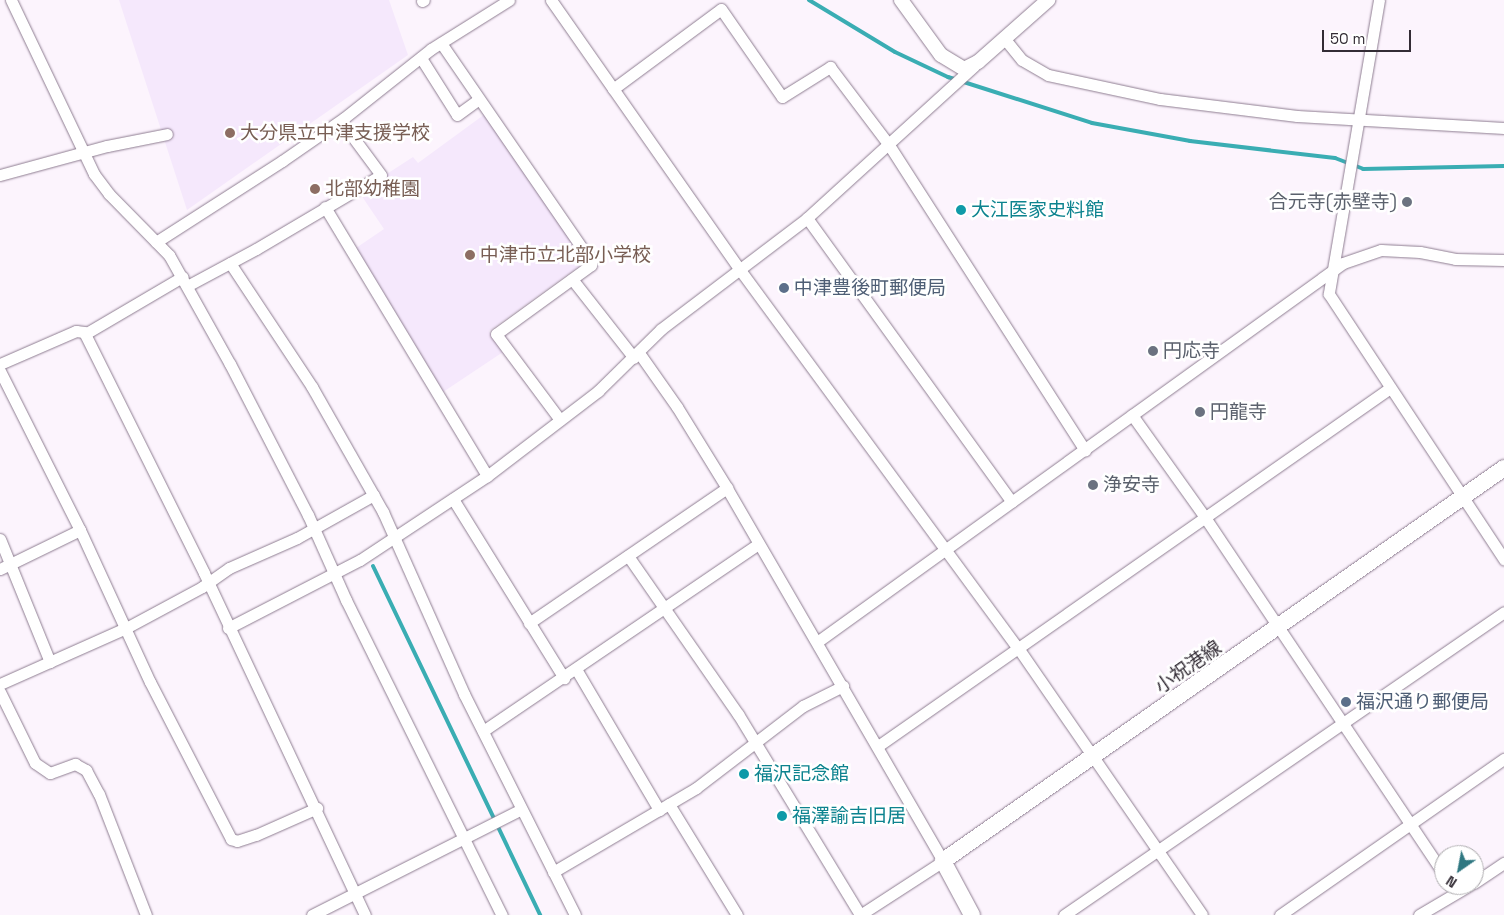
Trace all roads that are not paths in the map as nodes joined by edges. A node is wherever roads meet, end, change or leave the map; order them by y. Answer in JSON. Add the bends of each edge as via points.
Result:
{"nodes":[{"id":1,"x":11,"y":0,"type":"edge"},
{"id":2,"x":508,"y":0,"type":"edge"},
{"id":3,"x":550,"y":0,"type":"edge"},
{"id":4,"x":901,"y":0,"type":"edge"},
{"id":5,"x":1048,"y":0,"type":"edge"},
{"id":6,"x":1379,"y":0,"type":"edge"},
{"id":7,"x":1004,"y":38,"type":"junction"},
{"id":8,"x":441,"y":43,"type":"junction"},
{"id":9,"x":421,"y":58,"type":"junction"},
{"id":10,"x":978,"y":62,"type":"junction"},
{"id":11,"x":613,"y":89,"type":"junction"},
{"id":12,"x":479,"y":99,"type":"junction"},
{"id":13,"x":341,"y":121,"type":"junction"},
{"id":14,"x":1358,"y":121,"type":"junction"},
{"id":15,"x":1504,"y":128,"type":"edge"},
{"id":16,"x":167,"y":134,"type":"dead end"},
{"id":17,"x":889,"y":145,"type":"junction"},
{"id":18,"x":82,"y":152,"type":"junction"},
{"id":19,"x":0,"y":175,"type":"edge"},
{"id":20,"x":325,"y":207,"type":"junction"},
{"id":21,"x":807,"y":218,"type":"junction"},
{"id":22,"x":156,"y":242,"type":"junction"},
{"id":23,"x":1504,"y":260,"type":"edge"},
{"id":24,"x":230,"y":263,"type":"junction"},
{"id":25,"x":740,"y":270,"type":"junction"},
{"id":26,"x":1333,"y":270,"type":"junction"},
{"id":27,"x":572,"y":279,"type":"junction"},
{"id":28,"x":184,"y":281,"type":"junction"},
{"id":29,"x":85,"y":334,"type":"junction"},
{"id":30,"x":637,"y":356,"type":"junction"},
{"id":31,"x":0,"y":364,"type":"edge"},
{"id":32,"x":0,"y":371,"type":"edge"},
{"id":33,"x":1390,"y":388,"type":"junction"},
{"id":34,"x":1132,"y":415,"type":"junction"},
{"id":35,"x":560,"y":420,"type":"junction"},
{"id":36,"x":1085,"y":450,"type":"junction"},
{"id":37,"x":1504,"y":468,"type":"edge"},
{"id":38,"x":487,"y":476,"type":"junction"},
{"id":39,"x":727,"y":488,"type":"junction"},
{"id":40,"x":374,"y":495,"type":"junction"},
{"id":41,"x":1464,"y":496,"type":"junction"},
{"id":42,"x":453,"y":499,"type":"junction"},
{"id":43,"x":1012,"y":502,"type":"junction"},
{"id":44,"x":1204,"y":516,"type":"junction"},
{"id":45,"x":314,"y":528,"type":"junction"},
{"id":46,"x":80,"y":530,"type":"junction"},
{"id":47,"x":395,"y":537,"type":"junction"},
{"id":48,"x":0,"y":539,"type":"edge"},
{"id":49,"x":758,"y":544,"type":"junction"},
{"id":50,"x":946,"y":547,"type":"junction"},
{"id":51,"x":628,"y":556,"type":"junction"},
{"id":52,"x":1504,"y":559,"type":"edge"},
{"id":53,"x":11,"y":564,"type":"junction"},
{"id":54,"x":0,"y":569,"type":"edge"},
{"id":55,"x":333,"y":573,"type":"junction"},
{"id":56,"x":207,"y":583,"type":"junction"},
{"id":57,"x":664,"y":611,"type":"junction"},
{"id":58,"x":1504,"y":612,"type":"edge"},
{"id":59,"x":529,"y":623,"type":"junction"},
{"id":60,"x":1279,"y":627,"type":"junction"},
{"id":61,"x":126,"y":628,"type":"junction"},
{"id":62,"x":228,"y":628,"type":"junction"},
{"id":63,"x":817,"y":642,"type":"junction"},
{"id":64,"x":1018,"y":648,"type":"junction"},
{"id":65,"x":50,"y":662,"type":"junction"},
{"id":66,"x":576,"y":669,"type":"junction"},
{"id":67,"x":564,"y":678,"type":"junction"},
{"id":68,"x":0,"y":684,"type":"edge"},
{"id":69,"x":843,"y":686,"type":"junction"},
{"id":70,"x":0,"y":692,"type":"edge"},
{"id":71,"x":1344,"y":722,"type":"junction"},
{"id":72,"x":483,"y":731,"type":"junction"},
{"id":73,"x":756,"y":742,"type":"junction"},
{"id":74,"x":878,"y":746,"type":"junction"},
{"id":75,"x":1094,"y":757,"type":"junction"},
{"id":76,"x":1504,"y":760,"type":"edge"},
{"id":77,"x":664,"y":807,"type":"junction"},
{"id":78,"x":316,"y":808,"type":"junction"},
{"id":79,"x":520,"y":810,"type":"junction"},
{"id":80,"x":1410,"y":825,"type":"junction"},
{"id":81,"x":463,"y":836,"type":"junction"},
{"id":82,"x":1157,"y":850,"type":"junction"},
{"id":83,"x":1434,"y":860,"type":"edge"},
{"id":84,"x":943,"y":861,"type":"junction"},
{"id":85,"x":1504,"y":863,"type":"edge"},
{"id":86,"x":553,"y":872,"type":"junction"},
{"id":87,"x":1484,"y":876,"type":"edge"},
{"id":88,"x":356,"y":892,"type":"junction"},
{"id":89,"x":1446,"y":895,"type":"edge"},
{"id":90,"x":146,"y":915,"type":"edge"},
{"id":91,"x":312,"y":915,"type":"edge"},
{"id":92,"x":366,"y":915,"type":"edge"},
{"id":93,"x":502,"y":915,"type":"edge"},
{"id":94,"x":575,"y":915,"type":"edge"},
{"id":95,"x":737,"y":915,"type":"edge"},
{"id":96,"x":972,"y":915,"type":"edge"},
{"id":97,"x":1064,"y":915,"type":"edge"},
{"id":98,"x":1202,"y":915,"type":"edge"},
{"id":99,"x":1280,"y":915,"type":"edge"},
{"id":100,"x":1419,"y":915,"type":"edge"}],
"edges":[{"from":1,"to":18,"type":"street"},
{"from":2,"to":8,"type":"street"},
{"from":3,"to":11,"type":"street"},
{"from":4,"to":10,"type":"street","via":[[945,60],[964,69]]},
{"from":5,"to":7,"type":"street"},
{"from":6,"to":14,"type":"street"},
{"from":7,"to":10,"type":"street"},
{"from":7,"to":14,"type":"street","via":[[1028,65],[1061,79],[1198,106]]},
{"from":8,"to":9,"type":"street"},
{"from":8,"to":12,"type":"street"},
{"from":9,"to":12,"type":"street","via":[[456,115]]},
{"from":9,"to":13,"type":"street"},
{"from":10,"to":17,"type":"street"},
{"from":11,"to":17,"type":"street","via":[[721,9],[782,97],[830,67]]},
{"from":11,"to":25,"type":"street"},
{"from":12,"to":27,"type":"street","via":[[591,261]]},
{"from":13,"to":20,"type":"street","via":[[381,175]]},
{"from":13,"to":22,"type":"street"},
{"from":14,"to":15,"type":"street"},
{"from":14,"to":26,"type":"street"},
{"from":16,"to":18,"type":"street"},
{"from":17,"to":21,"type":"street"},
{"from":17,"to":36,"type":"street"},
{"from":18,"to":19,"type":"street"},
{"from":18,"to":22,"type":"street","via":[[104,189]]},
{"from":20,"to":24,"type":"street"},
{"from":20,"to":38,"type":"street"},
{"from":21,"to":25,"type":"street"},
{"from":21,"to":43,"type":"street"},
{"from":22,"to":28,"type":"street"},
{"from":23,"to":26,"type":"street","via":[[1455,259],[1420,252],[1381,250],[1362,254]]},
{"from":24,"to":28,"type":"street"},
{"from":24,"to":40,"type":"street","via":[[312,387]]},
{"from":25,"to":30,"type":"street","via":[[660,330]]},
{"from":25,"to":50,"type":"street"},
{"from":26,"to":33,"type":"street","via":[[1329,294]]},
{"from":26,"to":34,"type":"street"},
{"from":27,"to":30,"type":"street"},
{"from":27,"to":35,"type":"street","via":[[496,334]]},
{"from":28,"to":29,"type":"street"},
{"from":28,"to":45,"type":"street"},
{"from":29,"to":31,"type":"street","via":[[76,332]]},
{"from":29,"to":56,"type":"street"},
{"from":30,"to":35,"type":"street"},
{"from":30,"to":39,"type":"street","via":[[677,407]]},
{"from":32,"to":46,"type":"street"},
{"from":33,"to":41,"type":"street"},
{"from":33,"to":44,"type":"street"},
{"from":34,"to":36,"type":"street"},
{"from":34,"to":44,"type":"street"},
{"from":35,"to":38,"type":"street"},
{"from":36,"to":43,"type":"street"},
{"from":37,"to":41,"type":"main road","name":"小祝港線"},
{"from":38,"to":42,"type":"street"},
{"from":39,"to":49,"type":"street"},
{"from":39,"to":51,"type":"street"},
{"from":40,"to":45,"type":"street"},
{"from":40,"to":47,"type":"street"},
{"from":41,"to":52,"type":"street"},
{"from":41,"to":60,"type":"main road","name":"小祝港線"},
{"from":42,"to":47,"type":"street"},
{"from":42,"to":59,"type":"street"},
{"from":43,"to":50,"type":"street"},
{"from":44,"to":60,"type":"street"},
{"from":44,"to":64,"type":"street"},
{"from":45,"to":55,"type":"street"},
{"from":45,"to":56,"type":"street","via":[[229,568]]},
{"from":46,"to":53,"type":"street"},
{"from":46,"to":61,"type":"street"},
{"from":47,"to":55,"type":"street"},
{"from":47,"to":72,"type":"street"},
{"from":48,"to":53,"type":"street"},
{"from":49,"to":57,"type":"street"},
{"from":49,"to":63,"type":"street"},
{"from":50,"to":63,"type":"street"},
{"from":50,"to":64,"type":"street"},
{"from":51,"to":57,"type":"street"},
{"from":51,"to":59,"type":"street"},
{"from":53,"to":54,"type":"street"},
{"from":53,"to":65,"type":"street"},
{"from":55,"to":62,"type":"street"},
{"from":55,"to":81,"type":"street"},
{"from":56,"to":61,"type":"street"},
{"from":56,"to":62,"type":"street"},
{"from":57,"to":66,"type":"street"},
{"from":57,"to":73,"type":"street"},
{"from":58,"to":71,"type":"street"},
{"from":59,"to":67,"type":"street"},
{"from":60,"to":71,"type":"street"},
{"from":60,"to":75,"type":"main road","name":"小祝港線"},
{"from":61,"to":65,"type":"street"},
{"from":61,"to":78,"type":"street","via":[[230,839],[237,841],[256,835]]},
{"from":62,"to":78,"type":"street"},
{"from":63,"to":69,"type":"street"},
{"from":64,"to":74,"type":"street"},
{"from":64,"to":75,"type":"street"},
{"from":65,"to":68,"type":"street"},
{"from":66,"to":67,"type":"street"},
{"from":66,"to":77,"type":"street"},
{"from":67,"to":72,"type":"street"},
{"from":69,"to":73,"type":"street","via":[[803,706]]},
{"from":69,"to":74,"type":"street"},
{"from":70,"to":90,"type":"street","via":[[35,763],[50,772],[75,764],[86,770],[100,794]]},
{"from":71,"to":80,"type":"street"},
{"from":71,"to":82,"type":"street"},
{"from":72,"to":79,"type":"street"},
{"from":73,"to":77,"type":"street"},
{"from":73,"to":84,"type":"street","via":[[860,915]]},
{"from":74,"to":84,"type":"street"},
{"from":75,"to":82,"type":"street"},
{"from":75,"to":84,"type":"main road","name":"小祝港線"},
{"from":76,"to":80,"type":"street"},
{"from":77,"to":86,"type":"street"},
{"from":77,"to":95,"type":"street"},
{"from":78,"to":88,"type":"street"},
{"from":79,"to":81,"type":"street"},
{"from":79,"to":86,"type":"street"},
{"from":80,"to":83,"type":"street"},
{"from":80,"to":99,"type":"street"},
{"from":81,"to":88,"type":"street"},
{"from":81,"to":93,"type":"street"},
{"from":82,"to":97,"type":"street"},
{"from":82,"to":98,"type":"street"},
{"from":84,"to":96,"type":"main road"},
{"from":85,"to":87,"type":"street"},
{"from":86,"to":94,"type":"street"},
{"from":88,"to":91,"type":"street"},
{"from":88,"to":92,"type":"street"},
{"from":89,"to":100,"type":"street"}]}
